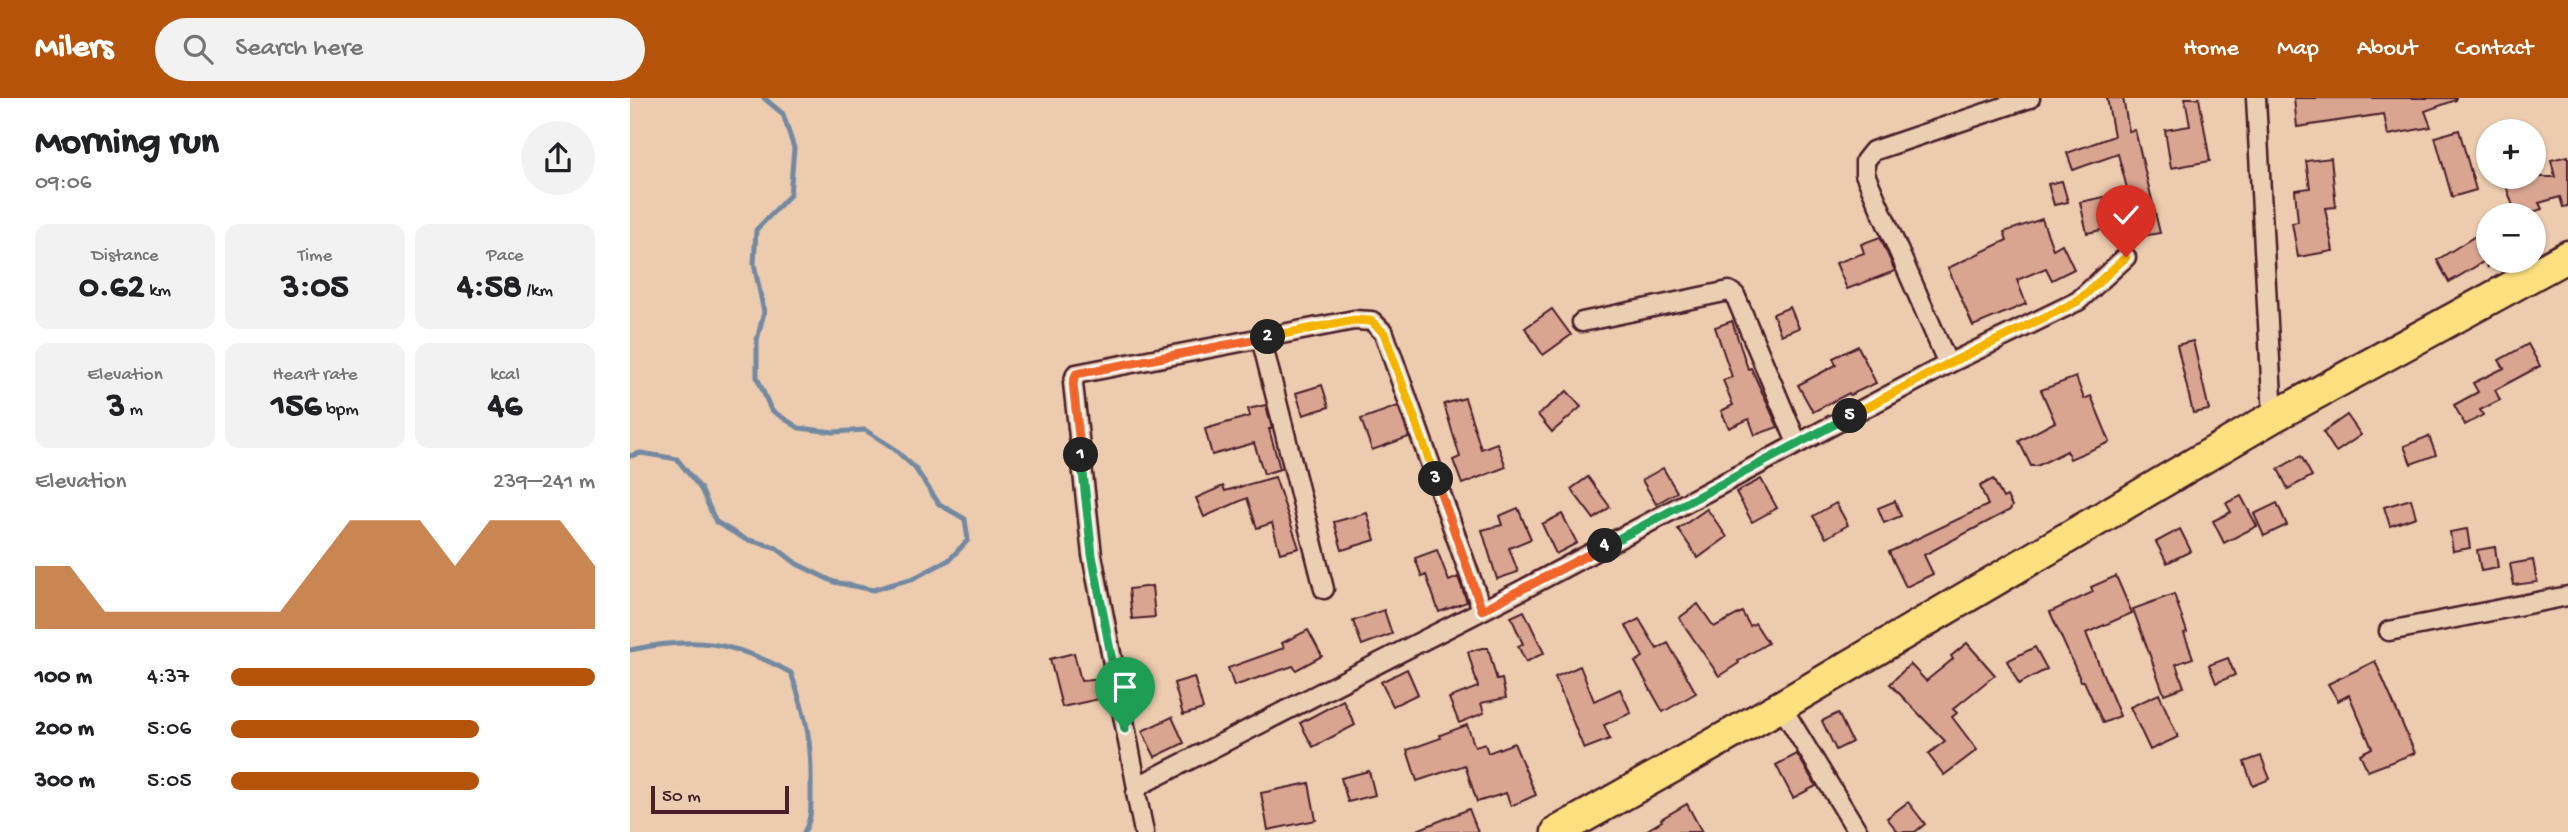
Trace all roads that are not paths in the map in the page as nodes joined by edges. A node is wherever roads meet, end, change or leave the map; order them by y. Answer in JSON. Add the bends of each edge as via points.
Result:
{"nodes":[{"id":1,"x":2030,"y":98,"type":"edge"},
{"id":2,"x":2256,"y":98,"type":"edge"},
{"id":3,"x":2568,"y":256,"type":"edge"},
{"id":4,"x":2126,"y":257,"type":"dead end"},
{"id":5,"x":1582,"y":322,"type":"dead end"},
{"id":6,"x":1261,"y":338,"type":"junction"},
{"id":7,"x":1948,"y":364,"type":"junction"},
{"id":8,"x":2273,"y":417,"type":"junction"},
{"id":9,"x":1797,"y":443,"type":"junction"},
{"id":10,"x":1324,"y":589,"type":"dead end"},
{"id":11,"x":2568,"y":596,"type":"edge"},
{"id":12,"x":1482,"y":610,"type":"junction"},
{"id":13,"x":2389,"y":631,"type":"dead end"},
{"id":14,"x":1780,"y":706,"type":"junction"},
{"id":15,"x":1137,"y":788,"type":"junction"},
{"id":16,"x":1144,"y":832,"type":"edge"},
{"id":17,"x":1557,"y":832,"type":"edge"},
{"id":18,"x":1858,"y":832,"type":"edge"}],
"edges":[{"from":1,"to":7,"type":"street","via":[[1873,151],[1865,161],[1865,174]]},
{"from":2,"to":8,"type":"street"},
{"from":3,"to":8,"type":"highway"},
{"from":4,"to":7,"type":"street","via":[[2078,301]]},
{"from":5,"to":9,"type":"street","via":[[1729,291],[1735,295]]},
{"from":6,"to":10,"type":"street"},
{"from":6,"to":12,"type":"street","via":[[1354,320],[1371,321],[1384,333]]},
{"from":6,"to":15,"type":"street","via":[[1085,370],[1076,374],[1073,383],[1092,555]]},
{"from":7,"to":9,"type":"street"},
{"from":8,"to":14,"type":"highway"},
{"from":9,"to":12,"type":"street"},
{"from":11,"to":13,"type":"street"},
{"from":12,"to":15,"type":"street"},
{"from":14,"to":17,"type":"highway"},
{"from":14,"to":18,"type":"street"},
{"from":15,"to":16,"type":"street"}]}
